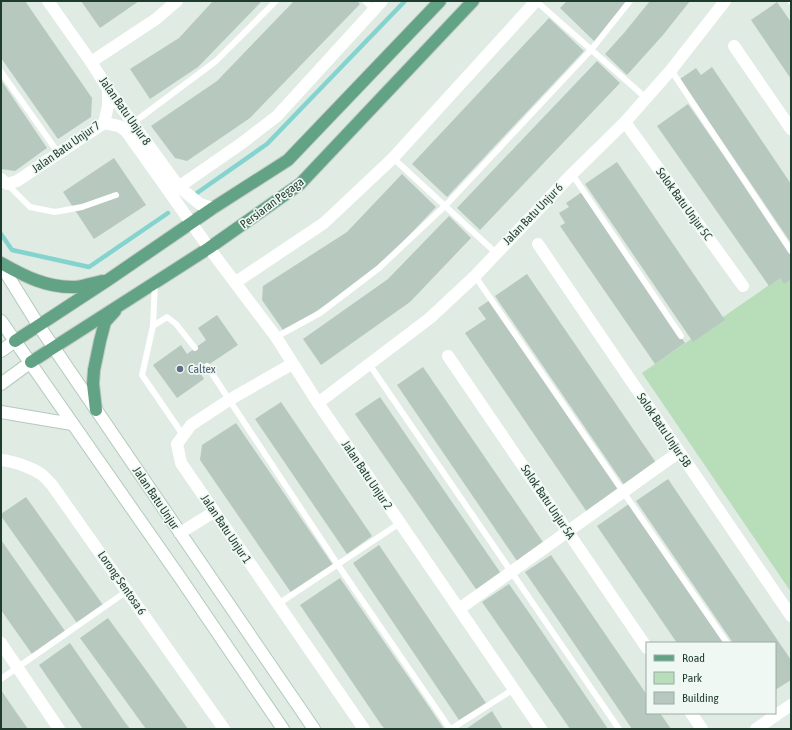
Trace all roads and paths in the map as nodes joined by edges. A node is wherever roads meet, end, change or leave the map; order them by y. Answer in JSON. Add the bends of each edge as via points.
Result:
{"nodes":[{"id":1,"x":48,"y":1,"type":"edge"},
{"id":2,"x":177,"y":1,"type":"edge"},
{"id":3,"x":276,"y":1,"type":"edge"},
{"id":4,"x":365,"y":1,"type":"edge"},
{"id":5,"x":440,"y":1,"type":"edge"},
{"id":6,"x":473,"y":1,"type":"edge"},
{"id":7,"x":536,"y":1,"type":"edge"},
{"id":8,"x":630,"y":1,"type":"edge"},
{"id":9,"x":725,"y":1,"type":"edge"},
{"id":10,"x":378,"y":6,"type":"edge"},
{"id":11,"x":734,"y":46,"type":"dead end"},
{"id":12,"x":591,"y":50,"type":"junction"},
{"id":13,"x":91,"y":62,"type":"junction"},
{"id":14,"x":671,"y":70,"type":"junction"},
{"id":15,"x":1,"y":72,"type":"edge"},
{"id":16,"x":108,"y":90,"type":"junction"},
{"id":17,"x":646,"y":98,"type":"junction"},
{"id":18,"x":625,"y":122,"type":"junction"},
{"id":19,"x":104,"y":123,"type":"junction"},
{"id":20,"x":133,"y":124,"type":"junction"},
{"id":21,"x":791,"y":129,"type":"edge"},
{"id":22,"x":59,"y":154,"type":"junction"},
{"id":23,"x":393,"y":158,"type":"junction"},
{"id":24,"x":572,"y":174,"type":"junction"},
{"id":25,"x":4,"y":182,"type":"edge"},
{"id":26,"x":174,"y":190,"type":"junction"},
{"id":27,"x":116,"y":195,"type":"dead end"},
{"id":28,"x":446,"y":205,"type":"junction"},
{"id":29,"x":213,"y":208,"type":"junction"},
{"id":30,"x":191,"y":223,"type":"junction"},
{"id":31,"x":538,"y":244,"type":"dead end"},
{"id":32,"x":209,"y":248,"type":"junction"},
{"id":33,"x":791,"y":251,"type":"edge"},
{"id":34,"x":496,"y":253,"type":"junction"},
{"id":35,"x":1,"y":264,"type":"edge"},
{"id":36,"x":475,"y":276,"type":"junction"},
{"id":37,"x":108,"y":280,"type":"junction"},
{"id":38,"x":156,"y":282,"type":"junction"},
{"id":39,"x":236,"y":282,"type":"junction"},
{"id":40,"x":743,"y":286,"type":"dead end"},
{"id":41,"x":123,"y":302,"type":"junction"},
{"id":42,"x":1,"y":321,"type":"edge"},
{"id":43,"x":39,"y":326,"type":"junction"},
{"id":44,"x":153,"y":326,"type":"junction"},
{"id":45,"x":681,"y":336,"type":"dead end"},
{"id":46,"x":276,"y":337,"type":"junction"},
{"id":47,"x":14,"y":341,"type":"junction"},
{"id":48,"x":53,"y":346,"type":"junction"},
{"id":49,"x":194,"y":348,"type":"dead end"},
{"id":50,"x":1,"y":351,"type":"edge"},
{"id":51,"x":448,"y":356,"type":"dead end"},
{"id":52,"x":31,"y":362,"type":"junction"},
{"id":53,"x":292,"y":364,"type":"junction"},
{"id":54,"x":369,"y":364,"type":"junction"},
{"id":55,"x":207,"y":366,"type":"dead end"},
{"id":56,"x":1,"y":384,"type":"edge"},
{"id":57,"x":229,"y":400,"type":"junction"},
{"id":58,"x":318,"y":402,"type":"junction"},
{"id":59,"x":96,"y":410,"type":"junction"},
{"id":60,"x":1,"y":412,"type":"edge"},
{"id":61,"x":72,"y":424,"type":"junction"},
{"id":62,"x":183,"y":435,"type":"junction"},
{"id":63,"x":679,"y":452,"type":"junction"},
{"id":64,"x":1,"y":460,"type":"edge"},
{"id":65,"x":624,"y":492,"type":"junction"},
{"id":66,"x":214,"y":512,"type":"junction"},
{"id":67,"x":400,"y":523,"type":"junction"},
{"id":68,"x":568,"y":532,"type":"junction"},
{"id":69,"x":180,"y":533,"type":"junction"},
{"id":70,"x":338,"y":565,"type":"junction"},
{"id":71,"x":512,"y":572,"type":"junction"},
{"id":72,"x":127,"y":591,"type":"junction"},
{"id":73,"x":278,"y":604,"type":"junction"},
{"id":74,"x":459,"y":609,"type":"junction"},
{"id":75,"x":791,"y":616,"type":"edge"},
{"id":76,"x":726,"y":642,"type":"edge"},
{"id":77,"x":1,"y":643,"type":"edge"},
{"id":78,"x":646,"y":647,"type":"edge"},
{"id":79,"x":18,"y":668,"type":"junction"},
{"id":80,"x":1,"y":679,"type":"edge"},
{"id":81,"x":514,"y":689,"type":"junction"},
{"id":82,"x":791,"y":705,"type":"edge"},
{"id":83,"x":692,"y":714,"type":"edge"},
{"id":84,"x":772,"y":718,"type":"edge"},
{"id":85,"x":59,"y":729,"type":"edge"},
{"id":86,"x":224,"y":729,"type":"edge"},
{"id":87,"x":283,"y":729,"type":"edge"},
{"id":88,"x":314,"y":729,"type":"edge"},
{"id":89,"x":364,"y":729,"type":"edge"},
{"id":90,"x":451,"y":729,"type":"edge"},
{"id":91,"x":541,"y":729,"type":"edge"},
{"id":92,"x":619,"y":729,"type":"edge"},
{"id":93,"x":702,"y":729,"type":"edge"},
{"id":94,"x":756,"y":729,"type":"edge"}],
"edges":[{"from":1,"to":13,"type":"street","name":"Jalan Batu Unjur 8"},
{"from":2,"to":13,"type":"street","via":[[156,19]]},
{"from":3,"to":20,"type":"lane","via":[[216,61]]},
{"from":4,"to":10,"type":"lane"},
{"from":5,"to":29,"type":"main road","name":"Persiaran Pegaga","via":[[288,160]]},
{"from":6,"to":32,"type":"main road","name":"Persiaran Pegaga","via":[[300,184]]},
{"from":7,"to":12,"type":"lane"},
{"from":7,"to":23,"type":"street"},
{"from":8,"to":12,"type":"lane"},
{"from":9,"to":14,"type":"street","name":"Jalan Batu Unjur 6"},
{"from":10,"to":26,"type":"street","via":[[277,116]]},
{"from":11,"to":21,"type":"street"},
{"from":12,"to":17,"type":"lane"},
{"from":12,"to":28,"type":"lane"},
{"from":13,"to":16,"type":"street","name":"Jalan Batu Unjur 8"},
{"from":14,"to":17,"type":"street","name":"Jalan Batu Unjur 6"},
{"from":14,"to":33,"type":"lane"},
{"from":15,"to":22,"type":"lane"},
{"from":16,"to":19,"type":"street","name":"Jalan Batu Unjur 7"},
{"from":16,"to":20,"type":"street","name":"Jalan Batu Unjur 8"},
{"from":17,"to":18,"type":"street","name":"Jalan Batu Unjur 6"},
{"from":18,"to":24,"type":"street","name":"Jalan Batu Unjur 6"},
{"from":18,"to":40,"type":"street","name":"Solok Batu Unjur 5C"},
{"from":19,"to":22,"type":"street","name":"Jalan Batu Unjur 7"},
{"from":19,"to":26,"type":"street","name":"Jalan Batu Unjur 8","via":[[119,126],[126,131]]},
{"from":20,"to":26,"type":"street","name":"Jalan Batu Unjur 8"},
{"from":22,"to":25,"type":"street","name":"Jalan Batu Unjur 7","via":[[17,181]]},
{"from":23,"to":28,"type":"lane"},
{"from":23,"to":39,"type":"street","via":[[324,223]]},
{"from":24,"to":34,"type":"street","name":"Jalan Batu Unjur 6"},
{"from":24,"to":45,"type":"lane"},
{"from":25,"to":27,"type":"lane","via":[[30,207],[55,212],[82,207]]},
{"from":26,"to":29,"type":"street","name":"Jalan Batu Unjur 8"},
{"from":26,"to":30,"type":"street","name":"Jalan Batu Unjur 8"},
{"from":28,"to":34,"type":"lane"},
{"from":28,"to":46,"type":"lane","via":[[379,268],[320,313]]},
{"from":29,"to":30,"type":"main road","name":"Persiaran Pegaga"},
{"from":30,"to":32,"type":"street","name":"Jalan Batu Unjur 2"},
{"from":30,"to":37,"type":"main road","name":"Persiaran Pegaga"},
{"from":31,"to":63,"type":"street","name":"Solok Batu Unjur 5B"},
{"from":32,"to":38,"type":"main road","name":"Persiaran Pegaga"},
{"from":32,"to":39,"type":"street","name":"Jalan Batu Unjur 2"},
{"from":34,"to":36,"type":"street","name":"Jalan Batu Unjur 6"},
{"from":35,"to":37,"type":"main road","via":[[47,285],[74,286]]},
{"from":35,"to":43,"type":"street","name":"Jalan Batu Unjur"},
{"from":36,"to":54,"type":"street","name":"Jalan Batu Unjur 6","via":[[430,318]]},
{"from":36,"to":65,"type":"lane"},
{"from":37,"to":43,"type":"main road","name":"Persiaran Pegaga"},
{"from":38,"to":41,"type":"main road","name":"Persiaran Pegaga"},
{"from":38,"to":44,"type":"lane"},
{"from":39,"to":46,"type":"street","name":"Jalan Batu Unjur 2"},
{"from":41,"to":48,"type":"main road","name":"Persiaran Pegaga"},
{"from":41,"to":59,"type":"main road","via":[[105,322],[100,341],[93,384]]},
{"from":42,"to":47,"type":"street"},
{"from":43,"to":47,"type":"main road","name":"Persiaran Pegaga"},
{"from":43,"to":48,"type":"street","name":"Jalan Batu Unjur"},
{"from":44,"to":49,"type":"lane","via":[[167,316]]},
{"from":44,"to":62,"type":"lane","via":[[142,375]]},
{"from":46,"to":53,"type":"street","name":"Jalan Batu Unjur 2"},
{"from":47,"to":50,"type":"street"},
{"from":47,"to":52,"type":"street"},
{"from":48,"to":52,"type":"main road","name":"Persiaran Pegaga"},
{"from":48,"to":59,"type":"street","name":"Jalan Batu Unjur"},
{"from":51,"to":68,"type":"street","name":"Solok Batu Unjur 5A"},
{"from":52,"to":56,"type":"street"},
{"from":52,"to":61,"type":"street"},
{"from":53,"to":57,"type":"street"},
{"from":53,"to":58,"type":"street","name":"Jalan Batu Unjur 2"},
{"from":54,"to":58,"type":"street","name":"Jalan Batu Unjur 6"},
{"from":54,"to":71,"type":"lane"},
{"from":55,"to":57,"type":"lane"},
{"from":57,"to":62,"type":"street","via":[[191,425]]},
{"from":57,"to":70,"type":"lane"},
{"from":58,"to":67,"type":"street","name":"Jalan Batu Unjur 2"},
{"from":59,"to":69,"type":"street","name":"Jalan Batu Unjur"},
{"from":60,"to":61,"type":"street"},
{"from":61,"to":87,"type":"street"},
{"from":62,"to":66,"type":"street","name":"Jalan Batu Unjur 1","via":[[177,444],[181,463]]},
{"from":63,"to":65,"type":"street"},
{"from":63,"to":75,"type":"street","name":"Solok Batu Unjur 5B"},
{"from":64,"to":72,"type":"street","name":"Lorong Sentosa 6","via":[[28,468],[40,474],[52,485]]},
{"from":65,"to":68,"type":"street"},
{"from":65,"to":76,"type":"lane"},
{"from":66,"to":69,"type":"street"},
{"from":66,"to":73,"type":"street","name":"Jalan Batu Unjur 1"},
{"from":67,"to":70,"type":"lane"},
{"from":67,"to":74,"type":"street","name":"Jalan Batu Unjur 2"},
{"from":68,"to":71,"type":"street"},
{"from":68,"to":78,"type":"street","name":"Solok Batu Unjur 5A"},
{"from":69,"to":88,"type":"street","name":"Jalan Batu Unjur"},
{"from":70,"to":73,"type":"lane"},
{"from":70,"to":90,"type":"lane"},
{"from":71,"to":74,"type":"street"},
{"from":71,"to":92,"type":"lane"},
{"from":72,"to":79,"type":"lane"},
{"from":72,"to":86,"type":"street","name":"Lorong Sentosa 6"},
{"from":73,"to":89,"type":"street","name":"Jalan Batu Unjur 1"},
{"from":74,"to":81,"type":"street","name":"Jalan Batu Unjur 2"},
{"from":77,"to":79,"type":"street"},
{"from":79,"to":80,"type":"lane"},
{"from":79,"to":85,"type":"street"},
{"from":81,"to":90,"type":"lane"},
{"from":81,"to":91,"type":"street","name":"Jalan Batu Unjur 2"},
{"from":82,"to":84,"type":"street"},
{"from":83,"to":93,"type":"street"},
{"from":84,"to":94,"type":"street"}]}
